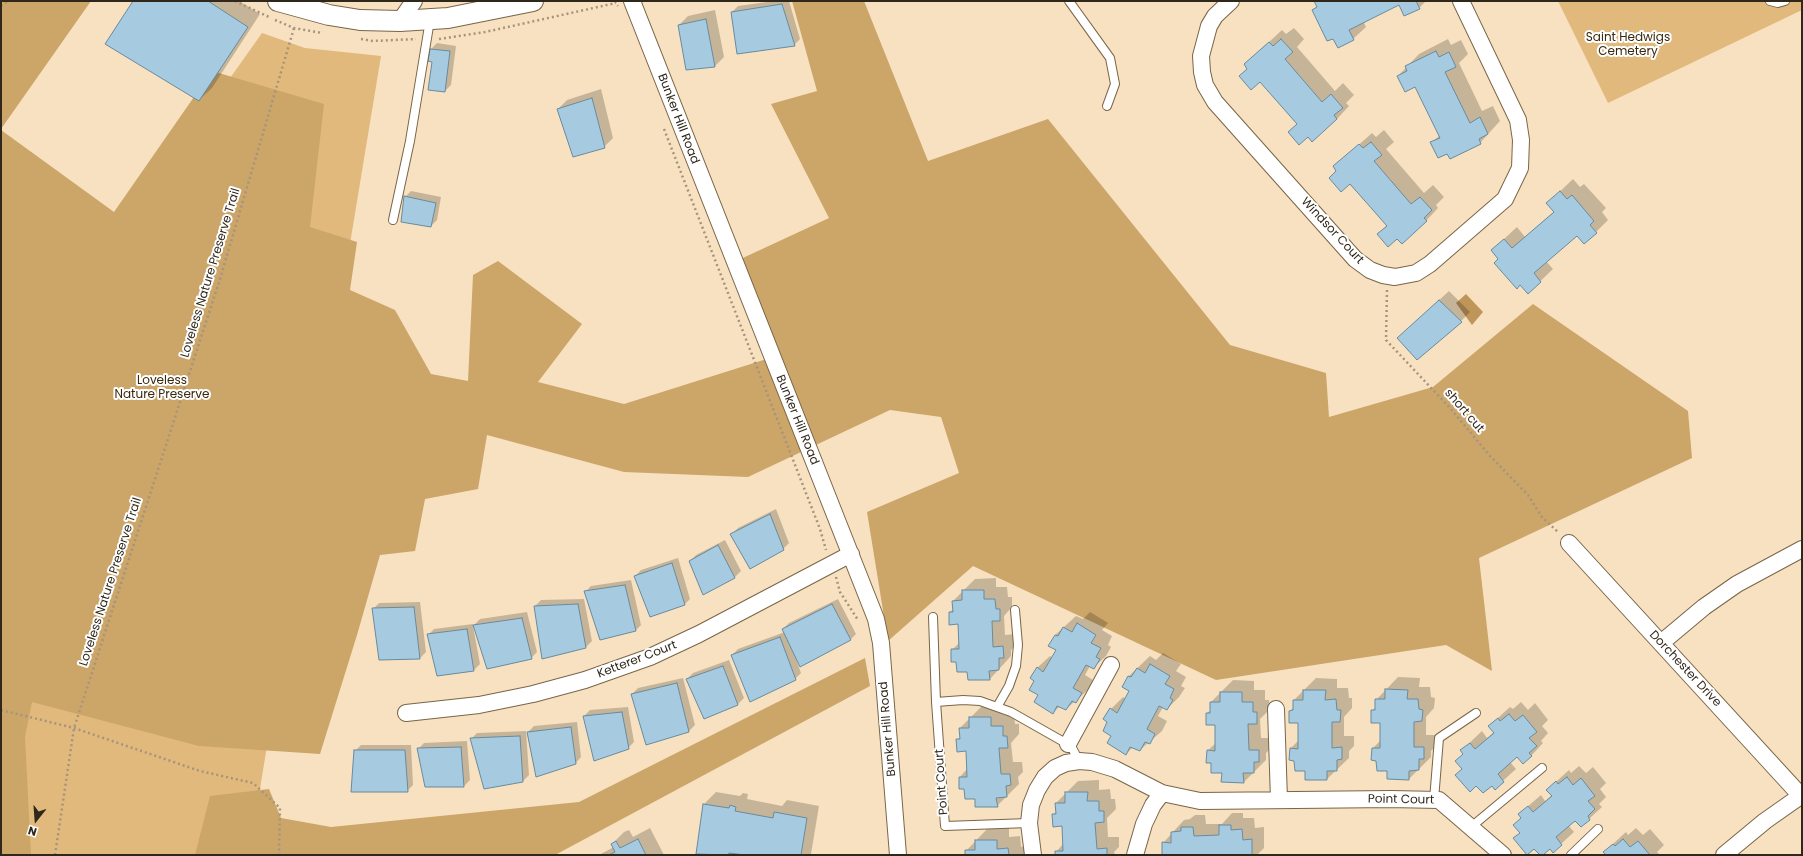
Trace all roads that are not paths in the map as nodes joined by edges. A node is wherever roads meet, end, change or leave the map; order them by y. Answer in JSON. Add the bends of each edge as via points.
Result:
{"nodes":[{"id":1,"x":278,"y":1,"type":"edge"},
{"id":2,"x":414,"y":1,"type":"edge"},
{"id":3,"x":533,"y":1,"type":"edge"},
{"id":4,"x":1069,"y":1,"type":"edge"},
{"id":5,"x":1231,"y":1,"type":"edge"},
{"id":6,"x":1462,"y":1,"type":"edge"},
{"id":7,"x":1770,"y":1,"type":"edge"},
{"id":8,"x":1785,"y":1,"type":"edge"},
{"id":9,"x":625,"y":4,"type":"edge"},
{"id":10,"x":430,"y":19,"type":"junction"},
{"id":11,"x":400,"y":22,"type":"junction"},
{"id":12,"x":1107,"y":106,"type":"dead end"},
{"id":13,"x":393,"y":220,"type":"dead end"},
{"id":14,"x":1569,"y":543,"type":"road end"},
{"id":15,"x":1802,"y":549,"type":"edge"},
{"id":16,"x":851,"y":554,"type":"junction"},
{"id":17,"x":1015,"y":610,"type":"dead end"},
{"id":18,"x":933,"y":617,"type":"dead end"},
{"id":19,"x":1661,"y":643,"type":"junction"},
{"id":20,"x":1111,"y":665,"type":"dead end"},
{"id":21,"x":936,"y":702,"type":"junction"},
{"id":22,"x":997,"y":707,"type":"junction"},
{"id":23,"x":1276,"y":709,"type":"dead end"},
{"id":24,"x":406,"y":713,"type":"dead end"},
{"id":25,"x":1476,"y":713,"type":"dead end"},
{"id":26,"x":1068,"y":744,"type":"junction"},
{"id":27,"x":1079,"y":761,"type":"junction"},
{"id":28,"x":1542,"y":768,"type":"dead end"},
{"id":29,"x":1162,"y":793,"type":"junction"},
{"id":30,"x":1802,"y":796,"type":"edge"},
{"id":31,"x":1279,"y":800,"type":"junction"},
{"id":32,"x":1434,"y":800,"type":"junction"},
{"id":33,"x":1029,"y":823,"type":"junction"},
{"id":34,"x":1471,"y":827,"type":"junction"},
{"id":35,"x":1598,"y":829,"type":"dead end"},
{"id":36,"x":898,"y":855,"type":"edge"},
{"id":37,"x":1033,"y":855,"type":"edge"},
{"id":38,"x":1134,"y":855,"type":"edge"},
{"id":39,"x":1503,"y":855,"type":"edge"},
{"id":40,"x":1571,"y":855,"type":"edge"},
{"id":41,"x":1724,"y":855,"type":"edge"}],
"edges":[{"from":1,"to":11,"type":"street","via":[[329,15]]},
{"from":2,"to":11,"type":"street"},
{"from":3,"to":10,"type":"street","via":[[448,18]]},
{"from":4,"to":12,"type":"lane","via":[[1110,58],[1115,84]]},
{"from":5,"to":6,"type":"street","name":"Windsor Court","via":[[1215,16],[1209,26],[1201,56],[1205,85],[1215,102],[1355,259],[1370,270],[1395,277],[1416,273],[1430,264],[1505,199],[1520,168],[1521,140],[1518,120]]},
{"from":7,"to":8,"type":"lane"},
{"from":9,"to":16,"type":"street","name":"Bunker Hill Road"},
{"from":10,"to":11,"type":"street"},
{"from":10,"to":13,"type":"lane"},
{"from":14,"to":19,"type":"street","name":"Dorchester Drive"},
{"from":15,"to":19,"type":"street","via":[[1737,584],[1704,607]]},
{"from":16,"to":24,"type":"street","name":"Ketterer Court","via":[[699,634],[650,657],[586,680],[479,705]]},
{"from":16,"to":36,"type":"street","name":"Bunker Hill Road","via":[[876,619],[881,643]]},
{"from":17,"to":22,"type":"lane","via":[[1018,645],[1016,666],[1009,686]]},
{"from":18,"to":21,"type":"lane","name":"Point Court"},
{"from":19,"to":30,"type":"street","name":"Dorchester Drive"},
{"from":20,"to":26,"type":"street"},
{"from":21,"to":22,"type":"lane","via":[[980,701]]},
{"from":21,"to":33,"type":"lane","name":"Point Court","via":[[945,826]]},
{"from":22,"to":26,"type":"lane","via":[[1011,712]]},
{"from":23,"to":31,"type":"street"},
{"from":25,"to":32,"type":"lane","via":[[1439,738]]},
{"from":26,"to":27,"type":"lane"},
{"from":27,"to":29,"type":"street","name":"Point Court","via":[[1092,762],[1115,770]]},
{"from":27,"to":33,"type":"street","name":"Point Court","via":[[1055,768],[1045,777],[1031,805]]},
{"from":28,"to":34,"type":"lane"},
{"from":29,"to":31,"type":"street","name":"Point Court","via":[[1200,801]]},
{"from":29,"to":38,"type":"street","via":[[1144,824]]},
{"from":30,"to":41,"type":"street","via":[[1765,820]]},
{"from":31,"to":32,"type":"street","name":"Point Court"},
{"from":32,"to":34,"type":"street","name":"Point Court","via":[[1439,800]]},
{"from":33,"to":37,"type":"street","name":"Point Court"},
{"from":34,"to":39,"type":"street","name":"Point Court"},
{"from":35,"to":40,"type":"lane"}]}
